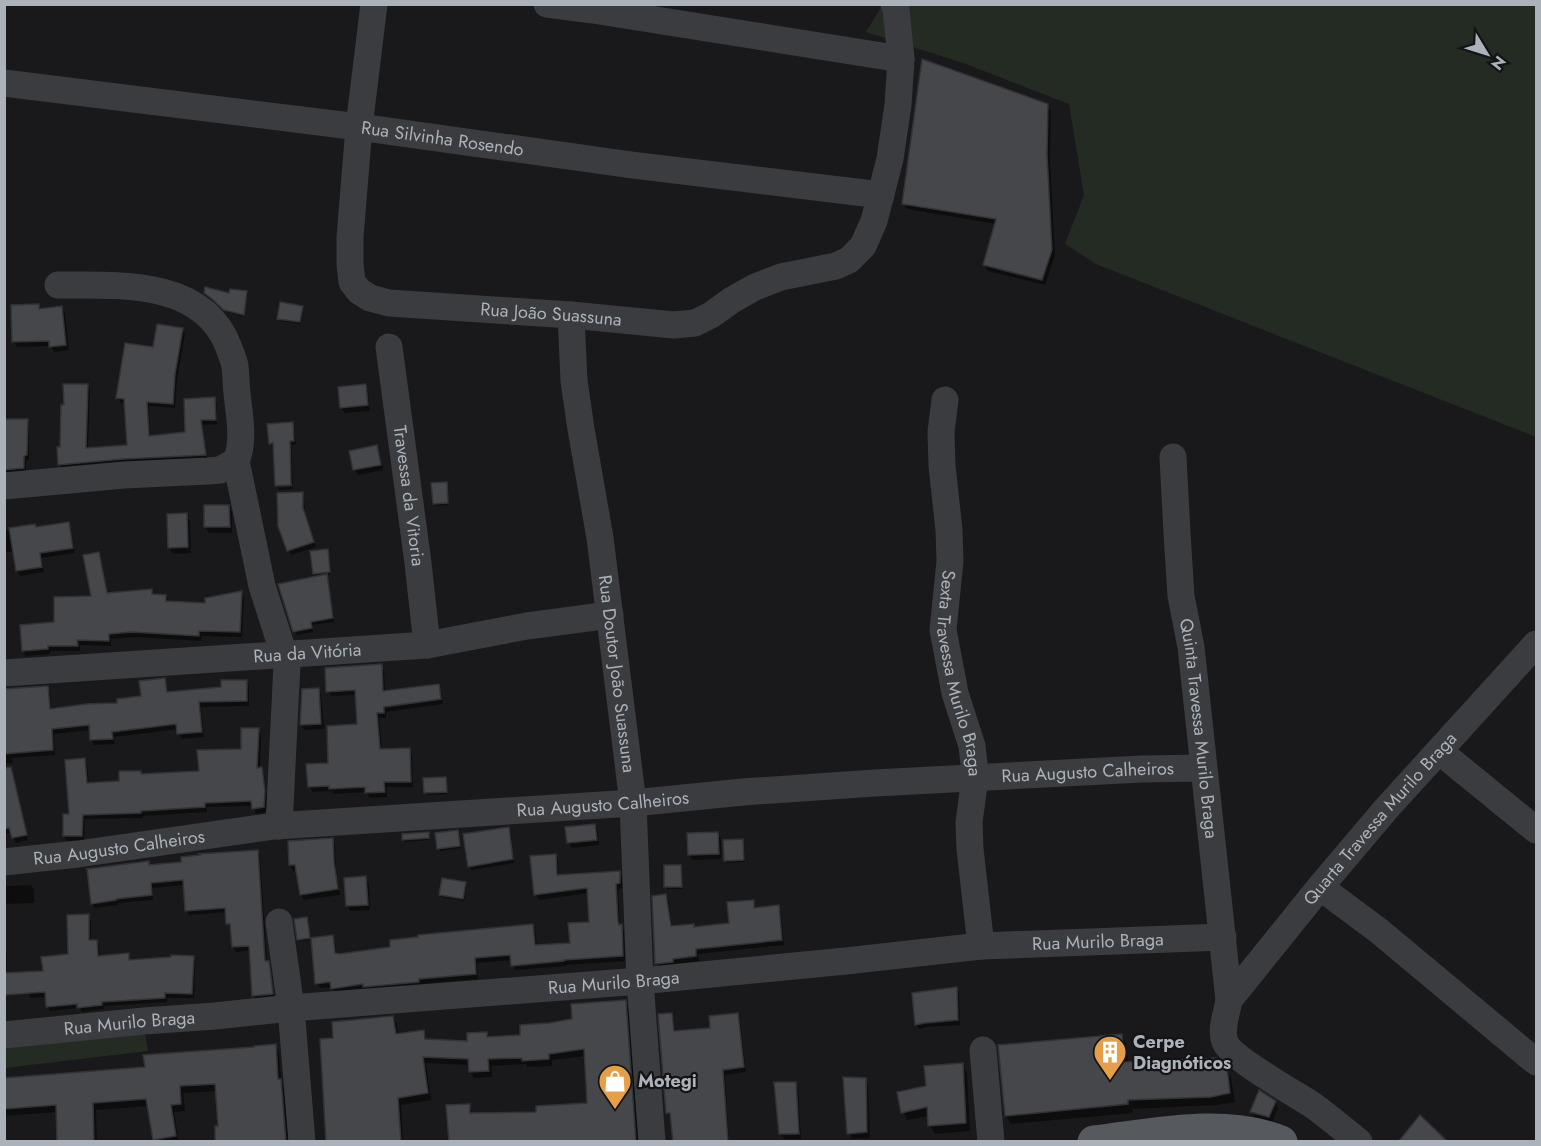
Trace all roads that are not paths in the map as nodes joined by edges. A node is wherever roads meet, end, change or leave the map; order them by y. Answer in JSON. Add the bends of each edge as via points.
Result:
{"nodes":[{"id":1,"x":374,"y":4,"type":"edge"},
{"id":2,"x":547,"y":4,"type":"edge"},
{"id":3,"x":894,"y":4,"type":"edge"},
{"id":4,"x":901,"y":58,"type":"junction"},
{"id":5,"x":4,"y":83,"type":"edge"},
{"id":6,"x":359,"y":127,"type":"junction"},
{"id":7,"x":881,"y":195,"type":"junction"},
{"id":8,"x":58,"y":285,"type":"dead end"},
{"id":9,"x":570,"y":315,"type":"junction"},
{"id":10,"x":389,"y":347,"type":"dead end"},
{"id":11,"x":945,"y":400,"type":"dead end"},
{"id":12,"x":1173,"y":457,"type":"dead end"},
{"id":13,"x":236,"y":461,"type":"junction"},
{"id":14,"x":4,"y":486,"type":"edge"},
{"id":15,"x":610,"y":615,"type":"junction"},
{"id":16,"x":1536,"y":644,"type":"edge"},
{"id":17,"x":427,"y":645,"type":"junction"},
{"id":18,"x":284,"y":654,"type":"junction"},
{"id":19,"x":4,"y":673,"type":"edge"},
{"id":20,"x":1439,"y":750,"type":"junction"},
{"id":21,"x":1203,"y":768,"type":"junction"},
{"id":22,"x":975,"y":778,"type":"junction"},
{"id":23,"x":633,"y":803,"type":"junction"},
{"id":24,"x":279,"y":826,"type":"junction"},
{"id":25,"x":1536,"y":830,"type":"edge"},
{"id":26,"x":4,"y":862,"type":"edge"},
{"id":27,"x":1320,"y":887,"type":"junction"},
{"id":28,"x":279,"y":922,"type":"dead end"},
{"id":29,"x":1223,"y":937,"type":"junction"},
{"id":30,"x":981,"y":946,"type":"junction"},
{"id":31,"x":640,"y":981,"type":"junction"},
{"id":32,"x":1229,"y":1000,"type":"junction"},
{"id":33,"x":291,"y":1008,"type":"junction"},
{"id":34,"x":4,"y":1035,"type":"edge"},
{"id":35,"x":983,"y":1050,"type":"dead end"},
{"id":36,"x":1536,"y":1062,"type":"edge"},
{"id":37,"x":302,"y":1142,"type":"edge"},
{"id":38,"x":652,"y":1142,"type":"edge"},
{"id":39,"x":991,"y":1142,"type":"edge"},
{"id":40,"x":1094,"y":1142,"type":"edge"},
{"id":41,"x":1281,"y":1142,"type":"edge"},
{"id":42,"x":1359,"y":1142,"type":"edge"}],
"edges":[{"from":1,"to":6,"type":"street"},
{"from":2,"to":4,"type":"street"},
{"from":3,"to":4,"type":"street","name":"Rua João Suassuna"},
{"from":4,"to":7,"type":"street","name":"Rua João Suassuna","via":[[898,105]]},
{"from":5,"to":6,"type":"street","name":"Rua Silvinha Rosendo"},
{"from":6,"to":7,"type":"street","name":"Rua Silvinha Rosendo","via":[[588,160]]},
{"from":6,"to":9,"type":"street","name":"Rua João Suassuna","via":[[350,237],[352,282],[359,291],[389,303]]},
{"from":7,"to":9,"type":"street","name":"Rua João Suassuna","via":[[863,246],[849,260],[755,287],[695,323],[674,325]]},
{"from":8,"to":13,"type":"street","via":[[151,289],[199,307],[215,321],[234,364],[241,441]]},
{"from":9,"to":15,"type":"street","name":"Rua Doutor João Suassuna","via":[[579,420]]},
{"from":10,"to":17,"type":"street","name":"Travessa da Vitoria"},
{"from":11,"to":22,"type":"street","name":"Sexta Travessa Murilo Braga","via":[[940,432],[950,561],[943,630],[955,693],[972,746]]},
{"from":12,"to":21,"type":"street","name":"Quinta Travessa Murilo Braga","via":[[1181,596],[1191,647]]},
{"from":13,"to":14,"type":"street","via":[[220,470]]},
{"from":13,"to":18,"type":"street","via":[[262,586]]},
{"from":15,"to":17,"type":"street","name":"Rua da Vitória"},
{"from":15,"to":23,"type":"street","name":"Rua Doutor João Suassuna"},
{"from":16,"to":20,"type":"street","name":"Quarta Travessa Murilo Braga"},
{"from":17,"to":18,"type":"street","name":"Rua da Vitória"},
{"from":18,"to":19,"type":"street","name":"Rua da Vitória"},
{"from":18,"to":24,"type":"street","via":[[287,664]]},
{"from":20,"to":25,"type":"street"},
{"from":20,"to":27,"type":"street","name":"Quarta Travessa Murilo Braga"},
{"from":21,"to":22,"type":"street","name":"Rua Augusto Calheiros"},
{"from":21,"to":29,"type":"street","name":"Quinta Travessa Murilo Braga"},
{"from":22,"to":23,"type":"street","name":"Rua Augusto Calheiros","via":[[742,792]]},
{"from":22,"to":30,"type":"street","name":"Sexta Travessa Murilo Braga","via":[[969,822]]},
{"from":23,"to":24,"type":"street","name":"Rua Augusto Calheiros"},
{"from":23,"to":31,"type":"street","name":"Rua Doutor João Suassuna"},
{"from":24,"to":26,"type":"street","name":"Rua Augusto Calheiros"},
{"from":27,"to":32,"type":"street","name":"Quarta Travessa Murilo Braga"},
{"from":27,"to":36,"type":"street"},
{"from":28,"to":33,"type":"street"},
{"from":29,"to":30,"type":"street","name":"Rua Murilo Braga"},
{"from":29,"to":32,"type":"street","name":"Quinta Travessa Murilo Braga"},
{"from":30,"to":31,"type":"street","name":"Rua Murilo Braga"},
{"from":31,"to":33,"type":"street","name":"Rua Murilo Braga"},
{"from":31,"to":38,"type":"street","name":"Rua Doutor João Suassuna"},
{"from":32,"to":42,"type":"street","via":[[1223,1032],[1232,1051]]},
{"from":33,"to":34,"type":"street","name":"Rua Murilo Braga"},
{"from":33,"to":37,"type":"street"},
{"from":35,"to":39,"type":"street"},
{"from":40,"to":41,"type":"main road","via":[[1199,1130],[1236,1130]]}]}
